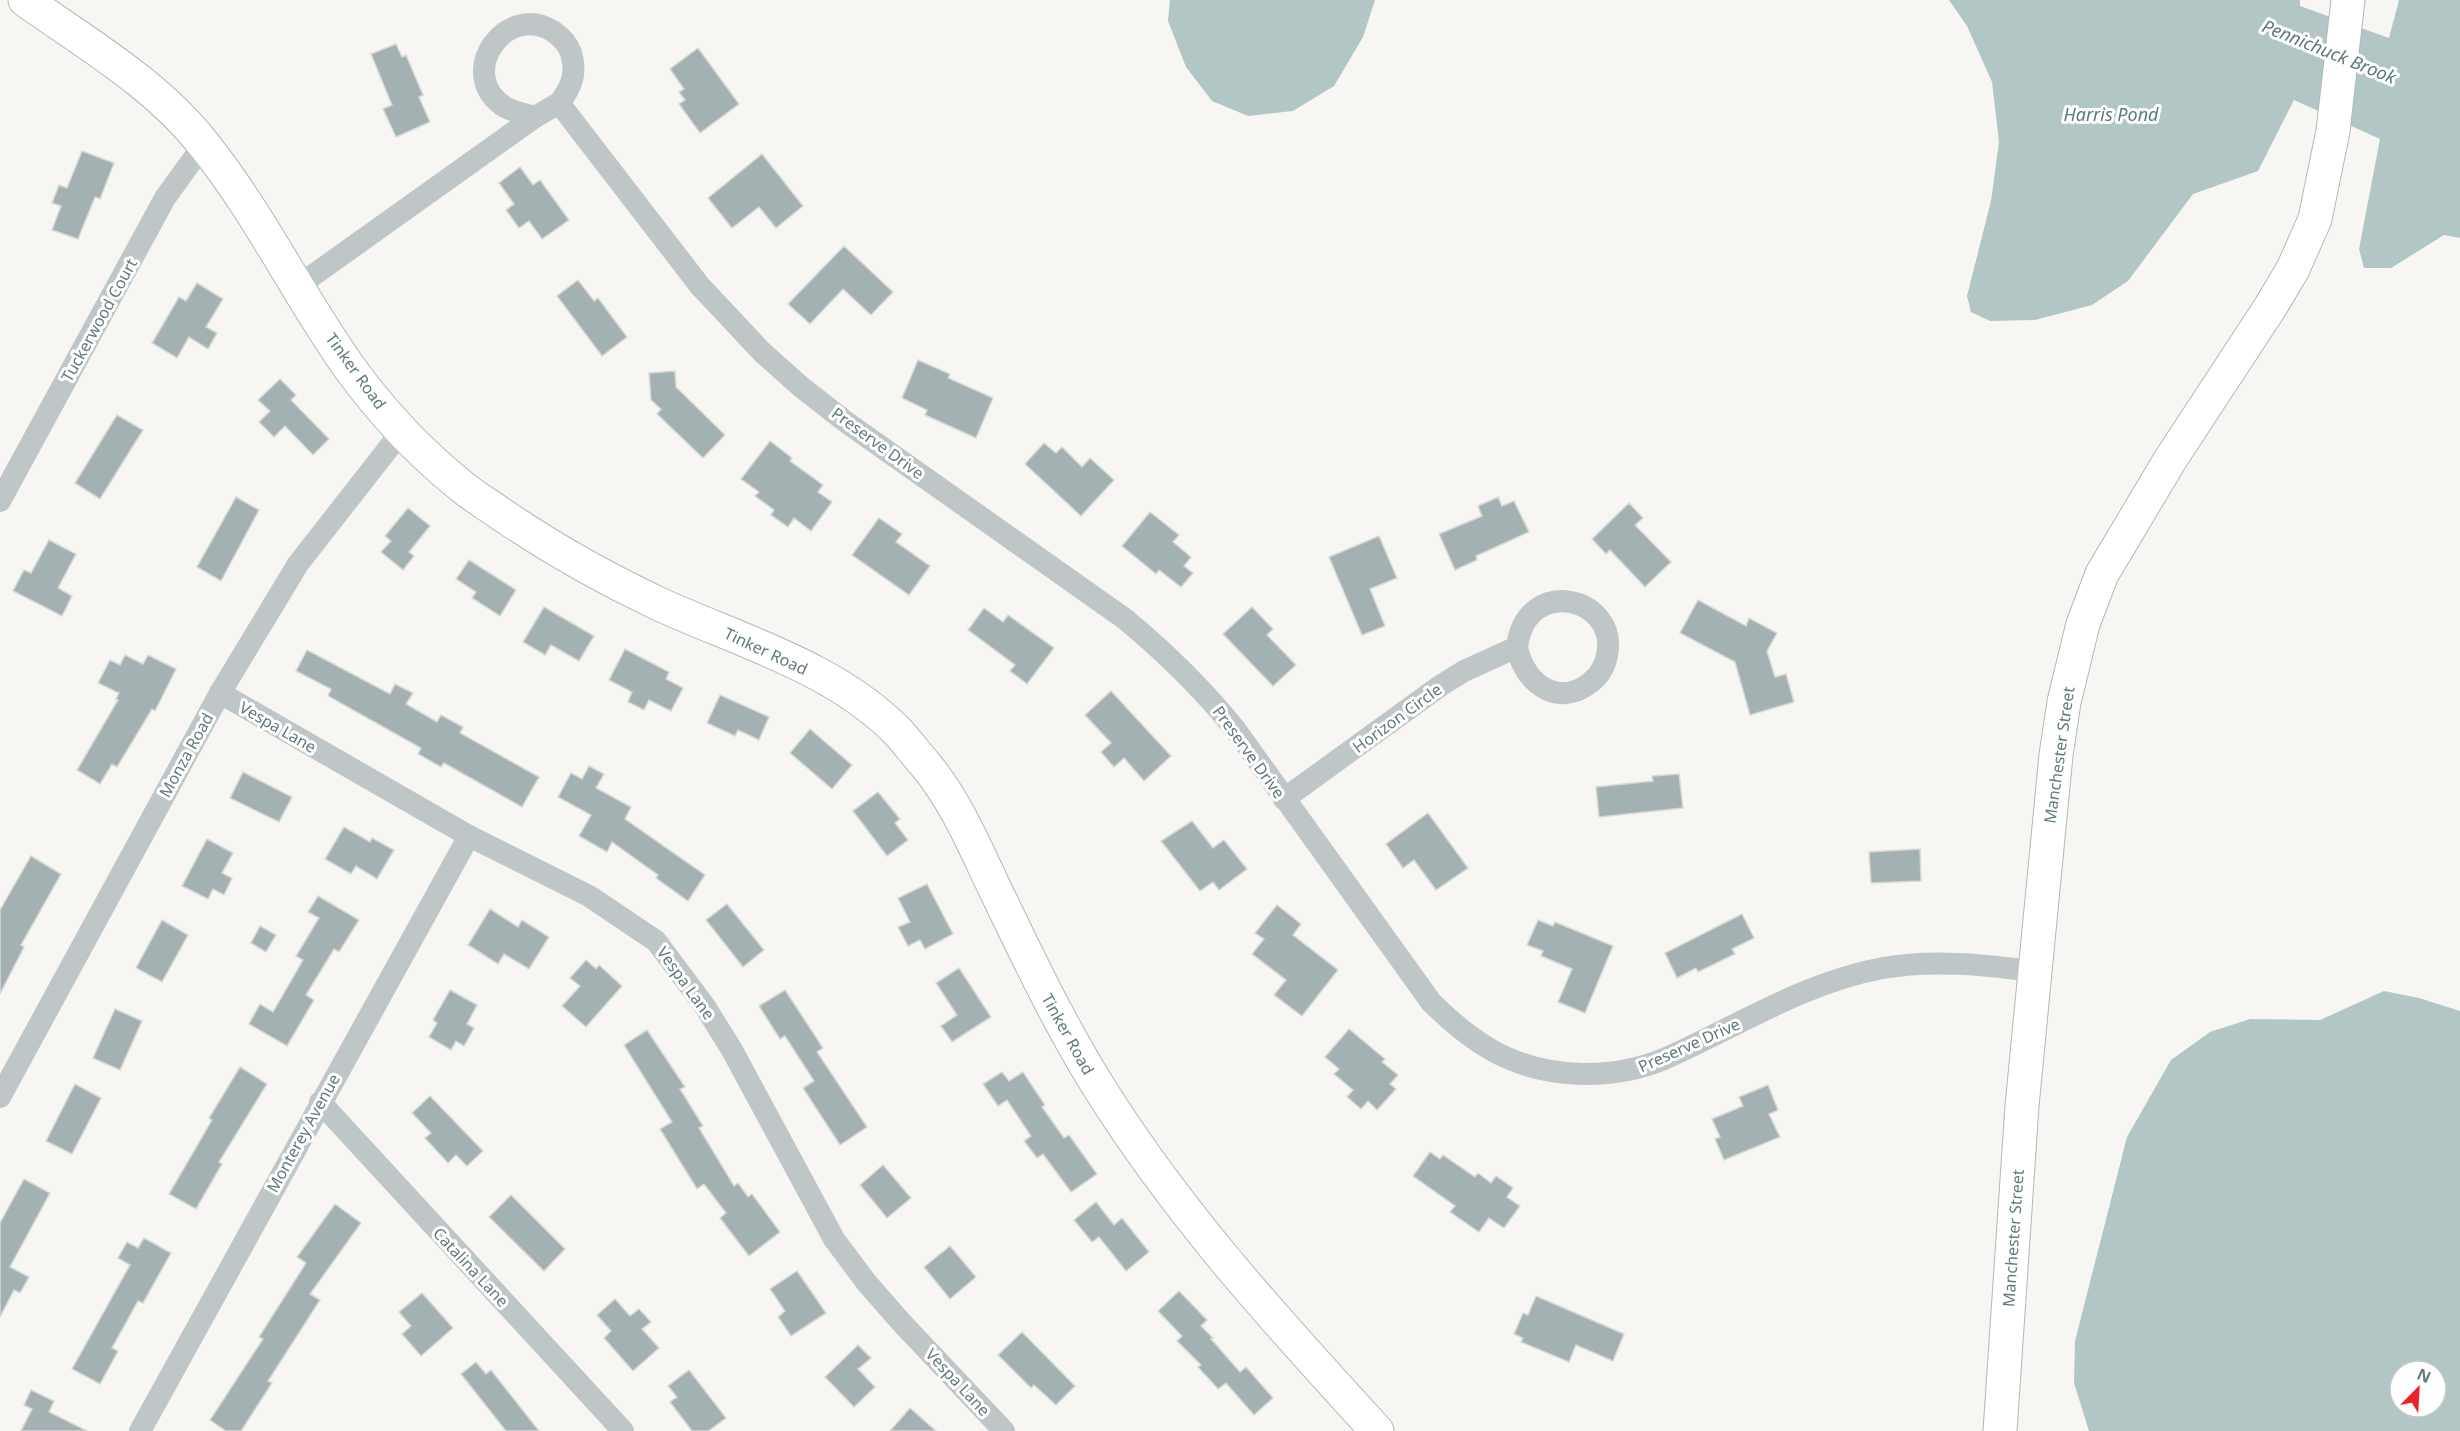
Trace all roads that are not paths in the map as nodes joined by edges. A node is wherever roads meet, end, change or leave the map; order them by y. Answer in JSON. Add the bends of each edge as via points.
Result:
{"nodes":[{"id":1,"x":25,"y":0,"type":"edge"},
{"id":2,"x":2348,"y":0,"type":"edge"},
{"id":3,"x":559,"y":103,"type":"junction"},
{"id":4,"x":535,"y":117,"type":"junction"},
{"id":5,"x":204,"y":144,"type":"junction"},
{"id":6,"x":298,"y":286,"type":"junction"},
{"id":7,"x":402,"y":431,"type":"junction"},
{"id":8,"x":0,"y":501,"type":"edge"},
{"id":9,"x":1517,"y":648,"type":"junction"},
{"id":10,"x":220,"y":693,"type":"junction"},
{"id":11,"x":1284,"y":799,"type":"junction"},
{"id":12,"x":469,"y":836,"type":"junction"},
{"id":13,"x":2034,"y":971,"type":"junction"},
{"id":14,"x":0,"y":1097,"type":"edge"},
{"id":15,"x":320,"y":1102,"type":"junction"},
{"id":16,"x":140,"y":1431,"type":"edge"},
{"id":17,"x":623,"y":1431,"type":"edge"},
{"id":18,"x":1004,"y":1431,"type":"edge"},
{"id":19,"x":1377,"y":1431,"type":"edge"},
{"id":20,"x":2000,"y":1431,"type":"edge"}],
"edges":[{"from":1,"to":5,"type":"street","name":"Tinker Road","via":[[131,75]]},
{"from":2,"to":13,"type":"street","name":"Manchester Street","via":[[2333,131],[2315,219],[2293,269],[2128,528],[2102,574],[2083,624],[2059,733]]},
{"from":3,"to":4,"type":"street"},
{"from":3,"to":4,"type":"street","via":[[573,77],[569,48],[548,28],[534,24],[505,30],[486,53],[486,82],[503,106]]},
{"from":3,"to":11,"type":"street","name":"Preserve Drive","via":[[700,286],[762,352],[846,422],[1125,619],[1165,652],[1235,729]]},
{"from":4,"to":6,"type":"street"},
{"from":5,"to":6,"type":"street","name":"Tinker Road"},
{"from":5,"to":8,"type":"street","name":"Tuckerwood Court","via":[[165,198]]},
{"from":6,"to":7,"type":"street","name":"Tinker Road","via":[[346,362]]},
{"from":7,"to":10,"type":"street","name":"Monza Road","via":[[298,564]]},
{"from":7,"to":19,"type":"street","name":"Tinker Road","via":[[461,486],[547,546],[663,605],[809,670],[855,697],[896,730],[931,771],[960,816],[1053,1008],[1136,1143],[1234,1269]]},
{"from":9,"to":9,"type":"street","via":[[1518,633],[1525,620],[1546,604],[1562,601],[1590,610],[1603,627],[1609,648],[1598,676],[1585,687],[1563,692],[1540,686],[1528,676]]},
{"from":9,"to":11,"type":"street","name":"Horizon Circle","via":[[1440,686]]},
{"from":10,"to":12,"type":"street","name":"Vespa Lane"},
{"from":10,"to":14,"type":"street","name":"Monza Road"},
{"from":11,"to":13,"type":"street","name":"Preserve Drive","via":[[1431,1002],[1494,1052],[1543,1069],[1597,1074],[1642,1068],[1815,987],[1884,967],[1946,963]]},
{"from":12,"to":15,"type":"street","name":"Monterey Avenue"},
{"from":12,"to":18,"type":"street","name":"Vespa Lane","via":[[589,896],[656,941],[732,1050],[834,1239],[901,1322]]},
{"from":13,"to":20,"type":"street","name":"Manchester Street"},
{"from":15,"to":16,"type":"street","name":"Monterey Avenue"},
{"from":15,"to":17,"type":"street","name":"Catalina Lane"}]}
